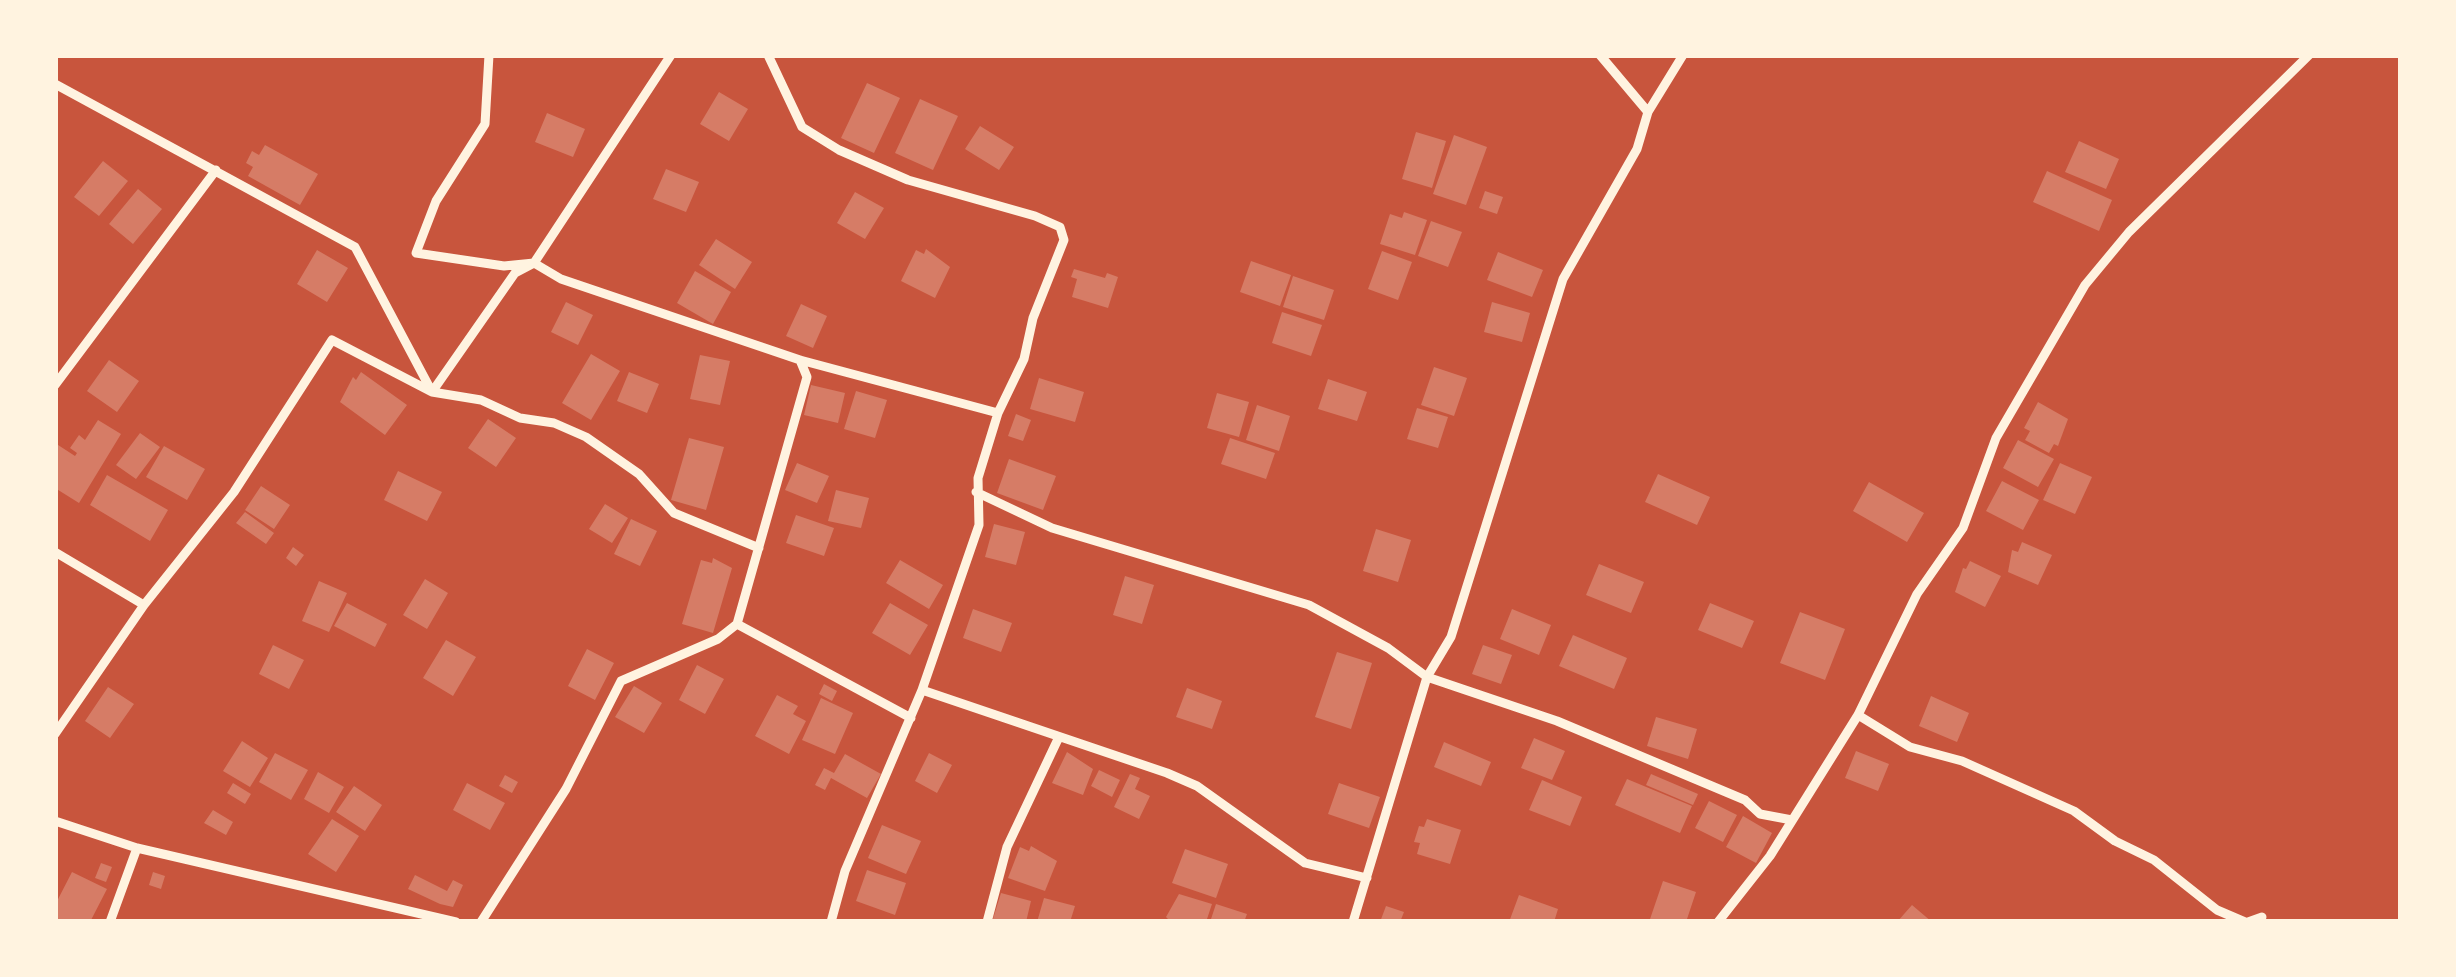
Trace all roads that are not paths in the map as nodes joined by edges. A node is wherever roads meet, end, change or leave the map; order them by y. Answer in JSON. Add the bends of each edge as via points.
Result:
{"nodes":[{"id":1,"x":489,"y":55,"type":"edge"},
{"id":2,"x":671,"y":55,"type":"edge"},
{"id":3,"x":768,"y":55,"type":"edge"},
{"id":4,"x":1600,"y":55,"type":"edge"},
{"id":5,"x":1683,"y":55,"type":"edge"},
{"id":6,"x":2309,"y":55,"type":"edge"},
{"id":7,"x":55,"y":84,"type":"edge"},
{"id":8,"x":1648,"y":112,"type":"junction"},
{"id":9,"x":216,"y":170,"type":"junction"},
{"id":10,"x":534,"y":262,"type":"junction"},
{"id":11,"x":800,"y":360,"type":"junction"},
{"id":12,"x":55,"y":385,"type":"edge"},
{"id":13,"x":432,"y":392,"type":"junction"},
{"id":14,"x":998,"y":413,"type":"junction"},
{"id":15,"x":976,"y":492,"type":"junction"},
{"id":16,"x":759,"y":548,"type":"junction"},
{"id":17,"x":55,"y":552,"type":"edge"},
{"id":18,"x":144,"y":605,"type":"junction"},
{"id":19,"x":736,"y":624,"type":"junction"},
{"id":20,"x":1427,"y":677,"type":"junction"},
{"id":21,"x":922,"y":690,"type":"junction"},
{"id":22,"x":1858,"y":714,"type":"junction"},
{"id":23,"x":910,"y":718,"type":"junction"},
{"id":24,"x":55,"y":734,"type":"edge"},
{"id":25,"x":1058,"y":738,"type":"junction"},
{"id":26,"x":1792,"y":820,"type":"junction"},
{"id":27,"x":55,"y":821,"type":"edge"},
{"id":28,"x":137,"y":848,"type":"junction"},
{"id":29,"x":1367,"y":878,"type":"junction"},
{"id":30,"x":2262,"y":918,"type":"dead end"},
{"id":31,"x":110,"y":922,"type":"edge"},
{"id":32,"x":456,"y":922,"type":"edge"},
{"id":33,"x":481,"y":922,"type":"edge"},
{"id":34,"x":831,"y":922,"type":"edge"},
{"id":35,"x":988,"y":922,"type":"edge"},
{"id":36,"x":1352,"y":922,"type":"edge"},
{"id":37,"x":1718,"y":922,"type":"edge"},
{"id":38,"x":2247,"y":922,"type":"edge"}],
"edges":[{"from":1,"to":10,"type":"street","via":[[485,124],[436,201],[416,253],[504,266]]},
{"from":2,"to":10,"type":"street"},
{"from":3,"to":14,"type":"street","via":[[802,127],[839,150],[908,180],[1060,227],[1064,240],[1056,267]]},
{"from":4,"to":8,"type":"street"},
{"from":5,"to":8,"type":"street"},
{"from":6,"to":22,"type":"street","via":[[2129,232],[2085,285],[1996,438],[1964,528],[1917,594]]},
{"from":7,"to":9,"type":"street"},
{"from":8,"to":20,"type":"street","via":[[1637,149],[1563,279],[1450,637]]},
{"from":9,"to":12,"type":"street"},
{"from":9,"to":13,"type":"street","via":[[355,247]]},
{"from":10,"to":11,"type":"street","via":[[561,279]]},
{"from":10,"to":13,"type":"street","via":[[515,273]]},
{"from":11,"to":14,"type":"street"},
{"from":11,"to":16,"type":"street","via":[[807,377]]},
{"from":13,"to":16,"type":"street","via":[[481,400],[586,437],[639,474],[674,514]]},
{"from":13,"to":18,"type":"street","via":[[332,340],[234,492]]},
{"from":14,"to":15,"type":"street"},
{"from":15,"to":20,"type":"street","via":[[1052,528],[1308,604]]},
{"from":15,"to":21,"type":"street","via":[[979,524]]},
{"from":16,"to":19,"type":"street"},
{"from":17,"to":18,"type":"street"},
{"from":18,"to":24,"type":"street"},
{"from":19,"to":23,"type":"street"},
{"from":19,"to":33,"type":"street","via":[[622,681],[566,789]]},
{"from":20,"to":26,"type":"street","via":[[1557,721],[1744,800],[1760,814]]},
{"from":20,"to":29,"type":"street"},
{"from":21,"to":23,"type":"street"},
{"from":21,"to":25,"type":"street"},
{"from":22,"to":26,"type":"street"},
{"from":22,"to":38,"type":"street","via":[[1910,747],[1962,761],[2074,811],[2154,860],[2216,910]]},
{"from":23,"to":34,"type":"street","via":[[845,871]]},
{"from":25,"to":29,"type":"street","via":[[1110,750],[1197,786],[1305,863]]},
{"from":25,"to":35,"type":"street","via":[[1007,847]]},
{"from":26,"to":37,"type":"street"},
{"from":27,"to":28,"type":"street"},
{"from":28,"to":31,"type":"street"},
{"from":28,"to":32,"type":"street"},
{"from":29,"to":36,"type":"street"},
{"from":30,"to":38,"type":"street"}]}
